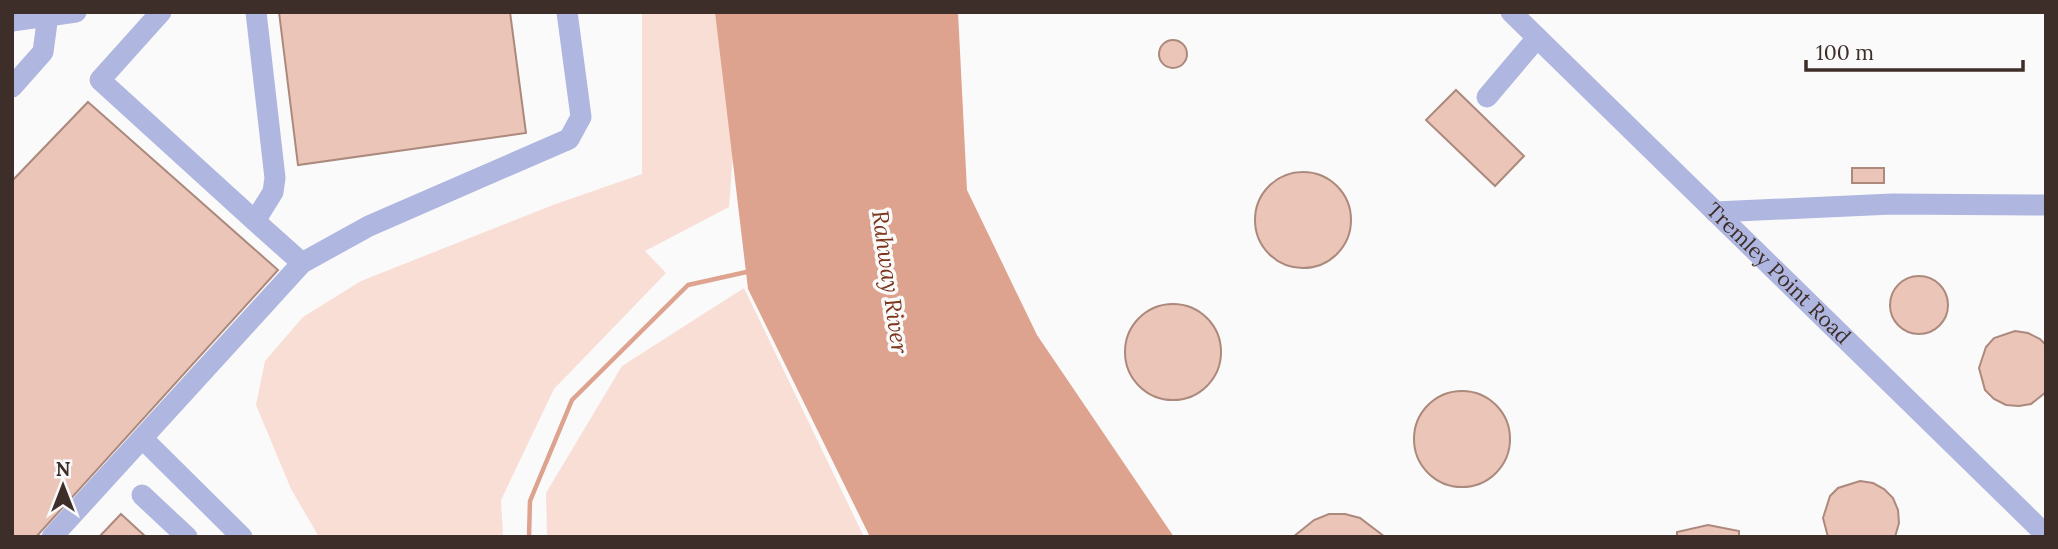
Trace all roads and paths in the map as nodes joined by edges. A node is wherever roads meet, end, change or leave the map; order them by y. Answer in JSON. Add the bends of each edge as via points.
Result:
{"nodes":[{"id":1,"x":75,"y":12,"type":"edge"},
{"id":2,"x":161,"y":12,"type":"edge"},
{"id":3,"x":256,"y":12,"type":"edge"},
{"id":4,"x":567,"y":12,"type":"edge"},
{"id":5,"x":1511,"y":12,"type":"edge"},
{"id":6,"x":48,"y":15,"type":"junction"},
{"id":7,"x":12,"y":22,"type":"edge"},
{"id":8,"x":1537,"y":38,"type":"junction"},
{"id":9,"x":12,"y":86,"type":"edge"},
{"id":10,"x":1488,"y":97,"type":"dead end"},
{"id":11,"x":2046,"y":205,"type":"edge"},
{"id":12,"x":1715,"y":212,"type":"junction"},
{"id":13,"x":256,"y":221,"type":"junction"},
{"id":14,"x":302,"y":263,"type":"junction"},
{"id":15,"x":143,"y":439,"type":"junction"},
{"id":16,"x":142,"y":495,"type":"dead end"},
{"id":17,"x":2046,"y":535,"type":"edge"},
{"id":18,"x":52,"y":537,"type":"edge"},
{"id":19,"x":187,"y":537,"type":"edge"},
{"id":20,"x":242,"y":537,"type":"edge"}],
"edges":[{"from":1,"to":6,"type":"street"},
{"from":2,"to":13,"type":"street","via":[[100,80]]},
{"from":3,"to":13,"type":"street","via":[[275,178],[274,192]]},
{"from":4,"to":14,"type":"street","via":[[581,117],[569,138],[369,226]]},
{"from":5,"to":8,"type":"street","name":"Tremley Point Road"},
{"from":6,"to":7,"type":"street"},
{"from":6,"to":9,"type":"street","via":[[43,52]]},
{"from":8,"to":10,"type":"street"},
{"from":8,"to":12,"type":"street","name":"Tremley Point Road"},
{"from":11,"to":12,"type":"street","via":[[1892,204]]},
{"from":12,"to":17,"type":"street","name":"Tremley Point Road"},
{"from":13,"to":14,"type":"street"},
{"from":14,"to":15,"type":"street"},
{"from":15,"to":18,"type":"street"},
{"from":15,"to":20,"type":"street"},
{"from":16,"to":19,"type":"street"}]}
